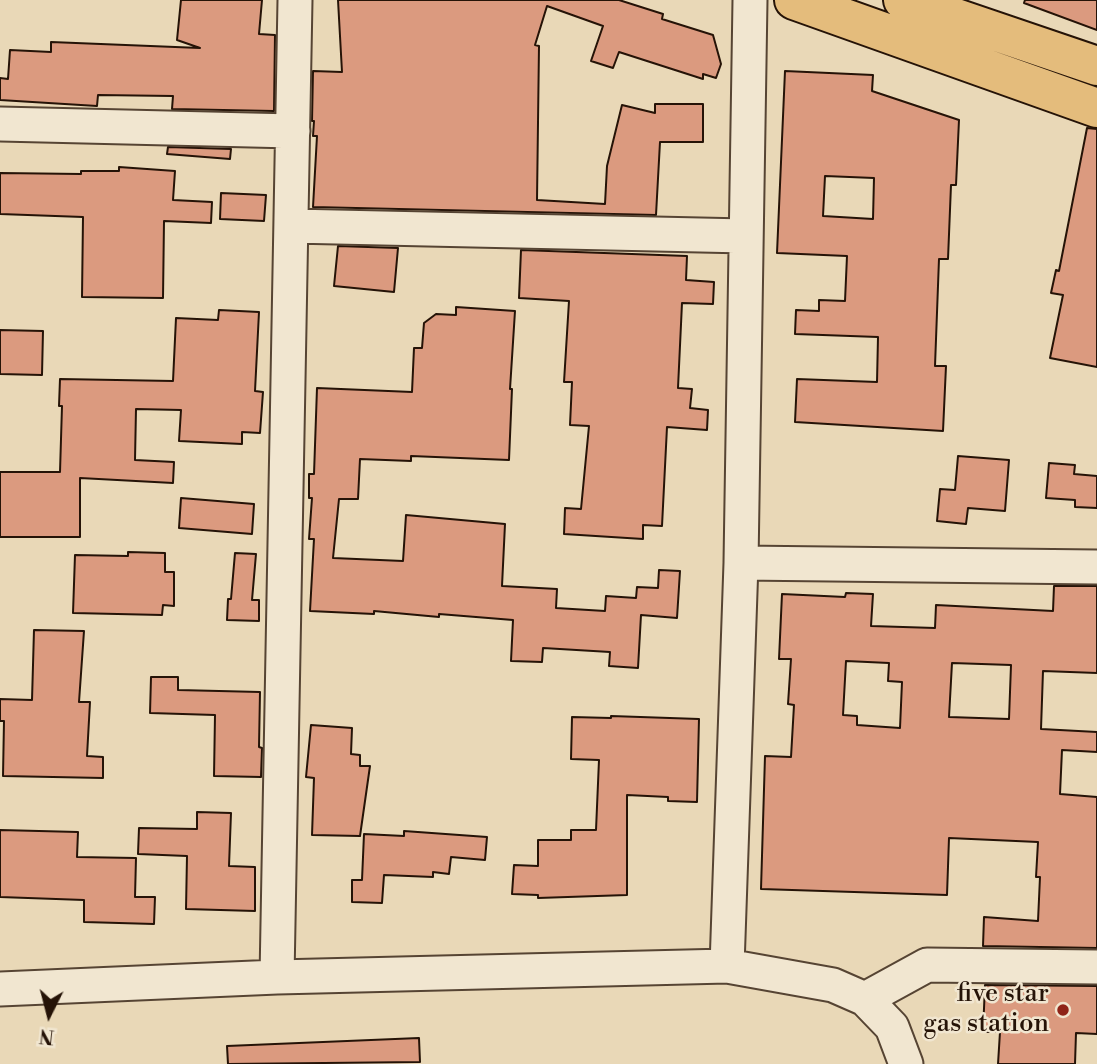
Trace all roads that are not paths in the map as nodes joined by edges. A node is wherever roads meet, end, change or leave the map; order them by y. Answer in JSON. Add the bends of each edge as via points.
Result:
{"nodes":[{"id":1,"x":295,"y":0,"type":"edge"},
{"id":2,"x":750,"y":0,"type":"edge"},
{"id":3,"x":794,"y":0,"type":"edge"},
{"id":4,"x":903,"y":0,"type":"edge"},
{"id":5,"x":1097,"y":66,"type":"edge"},
{"id":6,"x":1097,"y":108,"type":"edge"},
{"id":7,"x":0,"y":124,"type":"edge"},
{"id":8,"x":293,"y":131,"type":"junction"},
{"id":9,"x":291,"y":226,"type":"junction"},
{"id":10,"x":746,"y":236,"type":"junction"},
{"id":11,"x":741,"y":563,"type":"junction"},
{"id":12,"x":1097,"y":567,"type":"edge"},
{"id":13,"x":727,"y":967,"type":"junction"},
{"id":14,"x":1097,"y":967,"type":"edge"},
{"id":15,"x":277,"y":977,"type":"junction"},
{"id":16,"x":0,"y":989,"type":"edge"},
{"id":17,"x":865,"y":999,"type":"junction"},
{"id":18,"x":906,"y":1064,"type":"edge"}],
"edges":[{"from":1,"to":8,"type":"street"},
{"from":2,"to":10,"type":"street"},
{"from":3,"to":6,"type":"main road"},
{"from":4,"to":5,"type":"main road"},
{"from":7,"to":8,"type":"street"},
{"from":8,"to":9,"type":"street"},
{"from":9,"to":10,"type":"street"},
{"from":9,"to":15,"type":"street"},
{"from":10,"to":11,"type":"street"},
{"from":11,"to":12,"type":"street"},
{"from":11,"to":13,"type":"street"},
{"from":13,"to":15,"type":"street"},
{"from":13,"to":17,"type":"street","via":[[833,985]]},
{"from":14,"to":17,"type":"street","via":[[927,965]]},
{"from":15,"to":16,"type":"street"},
{"from":17,"to":18,"type":"street","via":[[892,1027]]}]}
